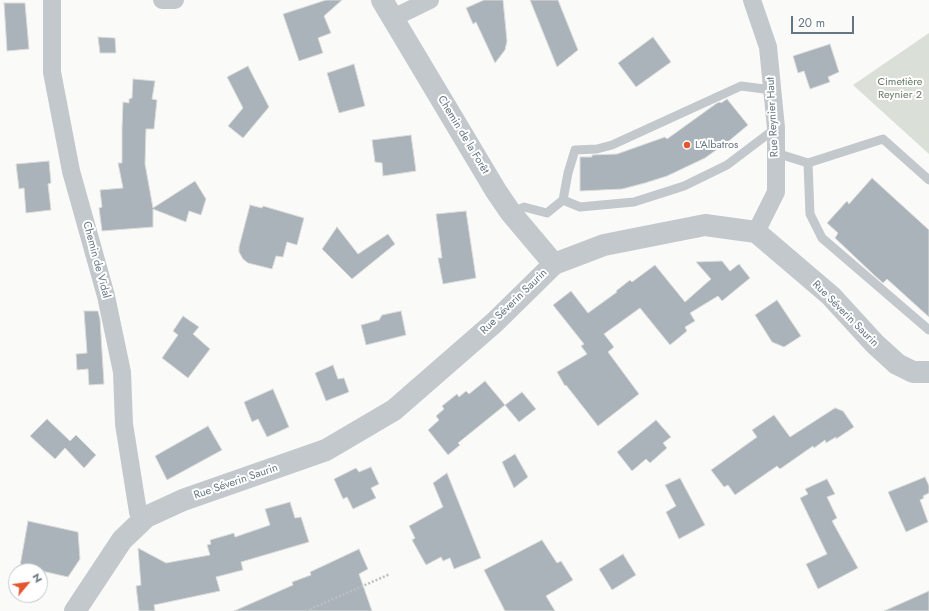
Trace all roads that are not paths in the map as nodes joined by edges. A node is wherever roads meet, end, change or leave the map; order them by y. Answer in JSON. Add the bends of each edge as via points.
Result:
{"nodes":[{"id":1,"x":52,"y":0,"type":"edge"},
{"id":2,"x":162,"y":0,"type":"edge"},
{"id":3,"x":175,"y":0,"type":"edge"},
{"id":4,"x":430,"y":0,"type":"edge"},
{"id":5,"x":752,"y":0,"type":"edge"},
{"id":6,"x":388,"y":9,"type":"edge"},
{"id":7,"x":772,"y":90,"type":"junction"},
{"id":8,"x":776,"y":128,"type":"junction"},
{"id":9,"x":776,"y":153,"type":"junction"},
{"id":10,"x":808,"y":163,"type":"junction"},
{"id":11,"x":929,"y":180,"type":"edge"},
{"id":12,"x":563,"y":200,"type":"junction"},
{"id":13,"x":511,"y":213,"type":"junction"},
{"id":14,"x":756,"y":232,"type":"junction"},
{"id":15,"x":554,"y":264,"type":"junction"},
{"id":16,"x":929,"y":330,"type":"edge"},
{"id":17,"x":929,"y":372,"type":"edge"},
{"id":18,"x":146,"y":517,"type":"junction"},
{"id":19,"x":75,"y":611,"type":"edge"}],
"edges":[{"from":1,"to":18,"type":"street","name":"Chemin de Vidal","via":[[52,72],[71,171],[106,296],[122,372],[124,424],[138,512]]},
{"from":2,"to":3,"type":"street"},
{"from":4,"to":6,"type":"street"},
{"from":5,"to":7,"type":"street","name":"Rue Reynier Haut","via":[[768,47]]},
{"from":6,"to":13,"type":"street","name":"Chemin de la Forêt"},
{"from":7,"to":8,"type":"street","name":"Rue Reynier Haut"},
{"from":7,"to":12,"type":"lane","via":[[741,86],[612,145],[575,150]]},
{"from":8,"to":9,"type":"street","name":"Rue Reynier Haut"},
{"from":8,"to":12,"type":"lane","via":[[727,165],[684,186],[634,202],[580,207]]},
{"from":9,"to":10,"type":"lane"},
{"from":9,"to":14,"type":"street","name":"Rue Reynier Haut","via":[[776,192]]},
{"from":10,"to":11,"type":"lane","via":[[883,139]]},
{"from":10,"to":16,"type":"lane","via":[[810,214],[822,238]]},
{"from":12,"to":13,"type":"lane","via":[[547,213],[524,207]]},
{"from":13,"to":15,"type":"street","name":"Chemin de la Forêt"},
{"from":14,"to":15,"type":"street","name":"Rue Séverin Saurin","via":[[705,225],[604,245]]},
{"from":14,"to":17,"type":"street","name":"Rue Séverin Saurin","via":[[831,296],[897,364],[913,372]]},
{"from":15,"to":18,"type":"street","name":"Rue Séverin Saurin","via":[[495,322],[394,410],[326,450],[183,500]]},
{"from":18,"to":19,"type":"street","name":"Rue Séverin Saurin","via":[[122,540]]}]}
